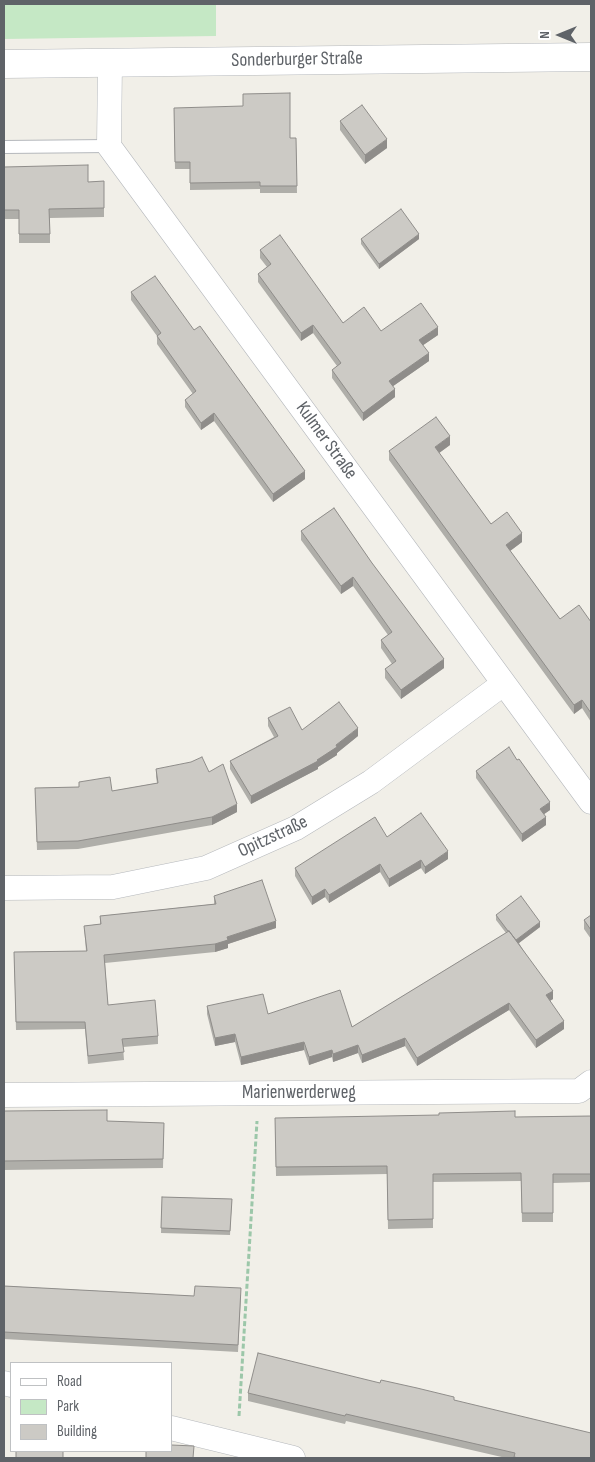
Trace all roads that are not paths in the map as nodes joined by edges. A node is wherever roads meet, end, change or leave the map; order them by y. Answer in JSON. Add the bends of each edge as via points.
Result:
{"nodes":[{"id":1,"x":591,"y":57,"type":"edge"},
{"id":2,"x":110,"y":63,"type":"junction"},
{"id":3,"x":4,"y":64,"type":"edge"},
{"id":4,"x":109,"y":146,"type":"junction"},
{"id":5,"x":4,"y":147,"type":"edge"},
{"id":6,"x":504,"y":684,"type":"junction"},
{"id":7,"x":591,"y":802,"type":"edge"},
{"id":8,"x":4,"y":888,"type":"edge"},
{"id":9,"x":591,"y":1082,"type":"edge"},
{"id":10,"x":4,"y":1095,"type":"edge"},
{"id":11,"x":172,"y":1428,"type":"edge"},
{"id":12,"x":232,"y":1451,"type":"edge"},
{"id":13,"x":293,"y":1458,"type":"edge"}],
"edges":[{"from":1,"to":2,"type":"street","name":"Sonderburger Straße"},
{"from":2,"to":3,"type":"street","name":"Sonderburger Straße"},
{"from":2,"to":4,"type":"street"},
{"from":4,"to":5,"type":"lane"},
{"from":4,"to":6,"type":"street","name":"Kulmer Straße"},
{"from":6,"to":7,"type":"street","name":"Kulmer Straße"},
{"from":6,"to":8,"type":"street","name":"Opitzstraße","via":[[371,782],[304,823],[206,868],[113,887]]},
{"from":9,"to":10,"type":"street","name":"Marienwerderweg","via":[[579,1091]]},
{"from":11,"to":12,"type":"street"},
{"from":12,"to":13,"type":"street"}]}
